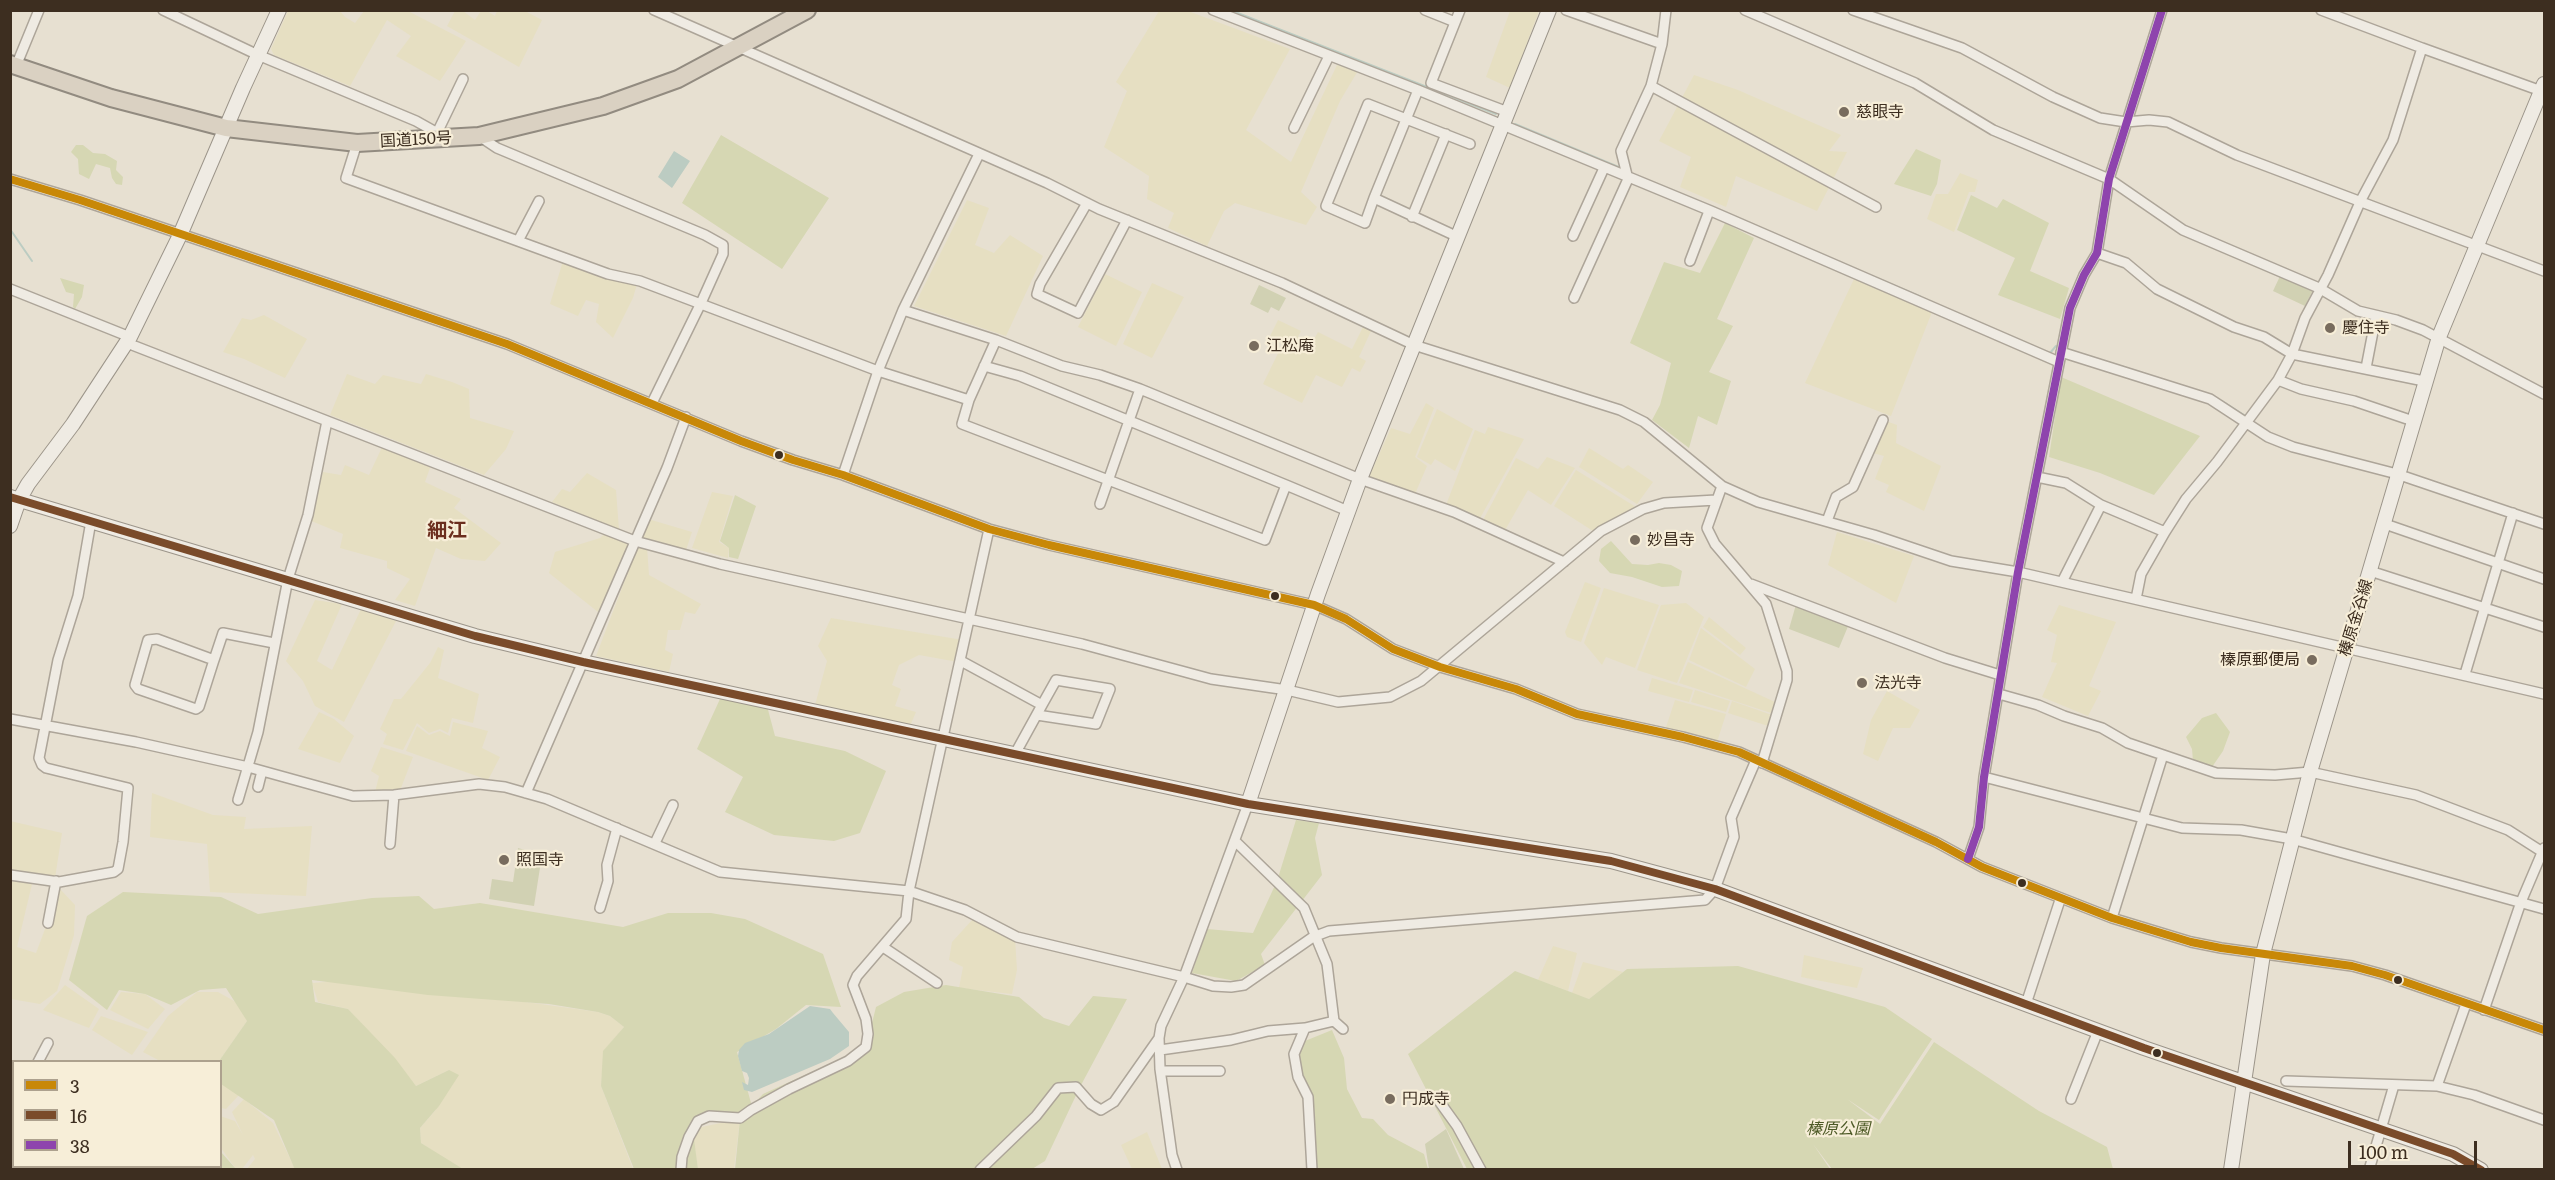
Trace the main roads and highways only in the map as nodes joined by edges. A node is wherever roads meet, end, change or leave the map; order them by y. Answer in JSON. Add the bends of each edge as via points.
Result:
{"nodes":[{"id":1,"x":807,"y":10,"type":"edge"},
{"id":2,"x":13,"y":65,"type":"edge"}],
"edges":[{"from":1,"to":2,"type":"highway","name":"国道150号","via":[[678,79],[603,105],[479,136],[441,135],[357,143],[226,128],[111,98]]}]}
